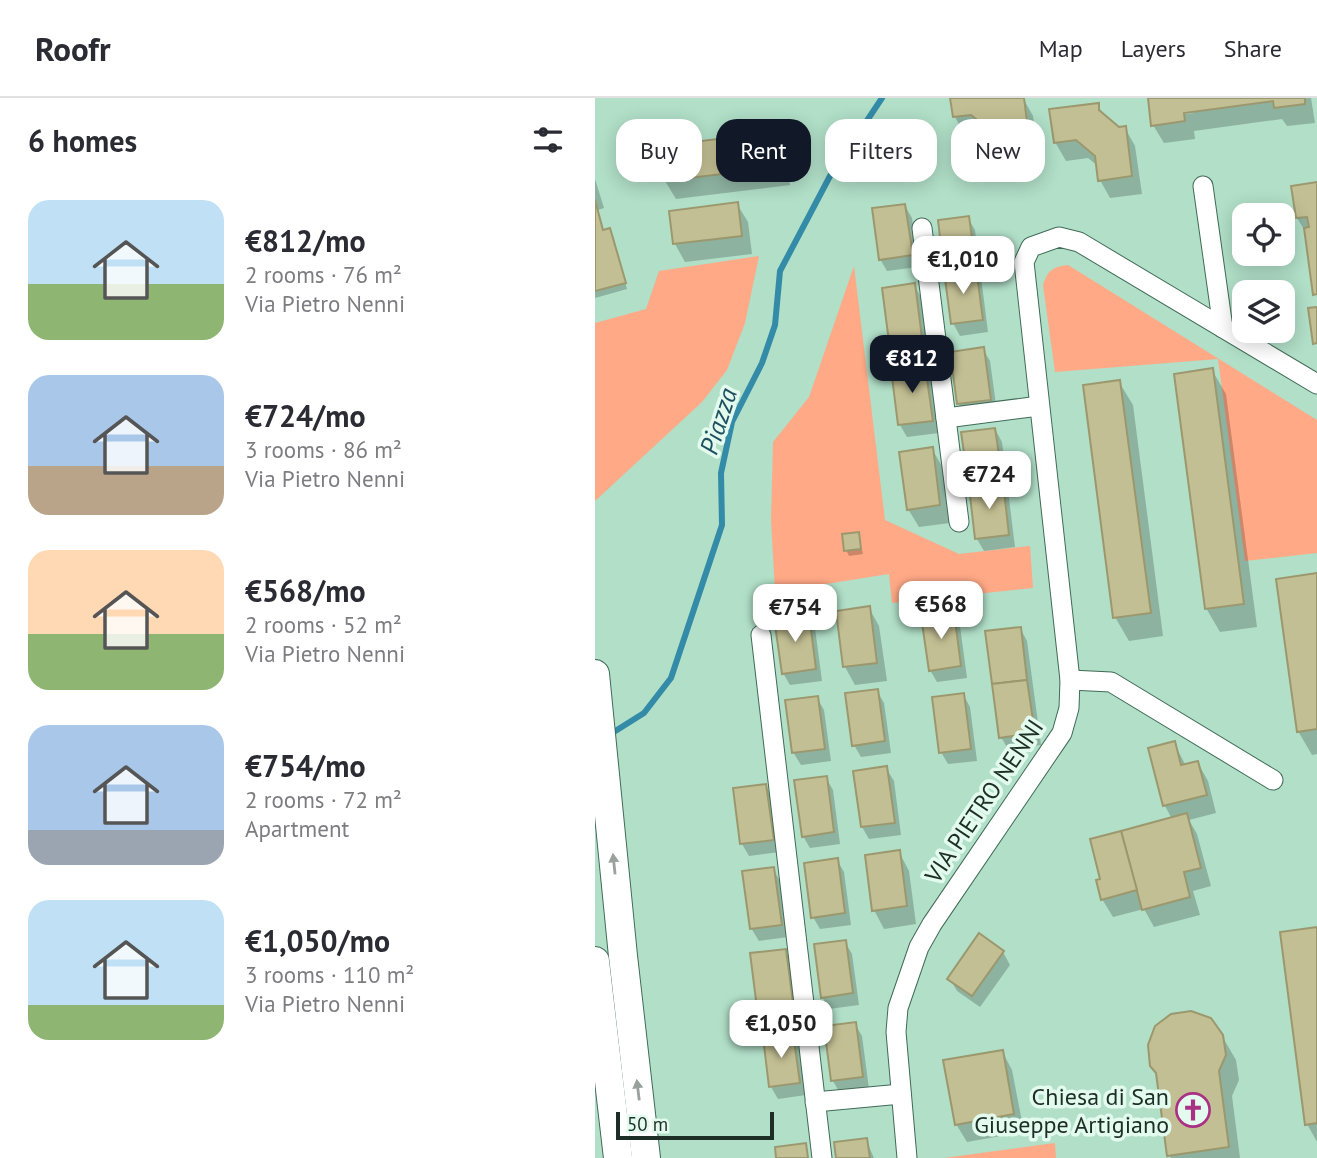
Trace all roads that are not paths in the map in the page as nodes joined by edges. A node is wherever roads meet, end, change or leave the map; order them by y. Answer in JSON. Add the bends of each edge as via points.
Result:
{"nodes":[{"id":1,"x":1203,"y":186,"type":"dead end"},
{"id":2,"x":922,"y":228,"type":"dead end"},
{"id":3,"x":1223,"y":328,"type":"junction"},
{"id":4,"x":1317,"y":384,"type":"edge"},
{"id":5,"x":1039,"y":406,"type":"junction"},
{"id":6,"x":946,"y":418,"type":"junction"},
{"id":7,"x":959,"y":522,"type":"dead end"},
{"id":8,"x":761,"y":635,"type":"dead end"},
{"id":9,"x":595,"y":674,"type":"edge"},
{"id":10,"x":1070,"y":680,"type":"junction"},
{"id":11,"x":1273,"y":780,"type":"dead end"},
{"id":12,"x":595,"y":961,"type":"edge"},
{"id":13,"x":901,"y":1094,"type":"junction"},
{"id":14,"x":815,"y":1102,"type":"junction"},
{"id":15,"x":618,"y":1158,"type":"edge"},
{"id":16,"x":646,"y":1158,"type":"edge"},
{"id":17,"x":822,"y":1158,"type":"edge"},
{"id":18,"x":907,"y":1158,"type":"edge"}],
"edges":[{"from":1,"to":3,"type":"street"},
{"from":2,"to":6,"type":"street"},
{"from":3,"to":4,"type":"street","name":"VIA PIETRO NENNI"},
{"from":3,"to":5,"type":"street","name":"VIA PIETRO NENNI","via":[[1079,242],[1059,237],[1044,240],[1031,247],[1024,262]]},
{"from":5,"to":6,"type":"street"},
{"from":5,"to":10,"type":"street","name":"VIA PIETRO NENNI"},
{"from":6,"to":7,"type":"street"},
{"from":8,"to":14,"type":"street"},
{"from":16,"to":9,"type":"street","one_way":true},
{"from":10,"to":11,"type":"street","via":[[1111,682]]},
{"from":10,"to":13,"type":"street","name":"VIA PIETRO NENNI","via":[[1062,733],[919,947],[898,1008],[895,1032]]},
{"from":12,"to":15,"type":"street"},
{"from":13,"to":14,"type":"street"},
{"from":13,"to":18,"type":"street","name":"VIA PIETRO NENNI"},
{"from":14,"to":17,"type":"street"}]}
